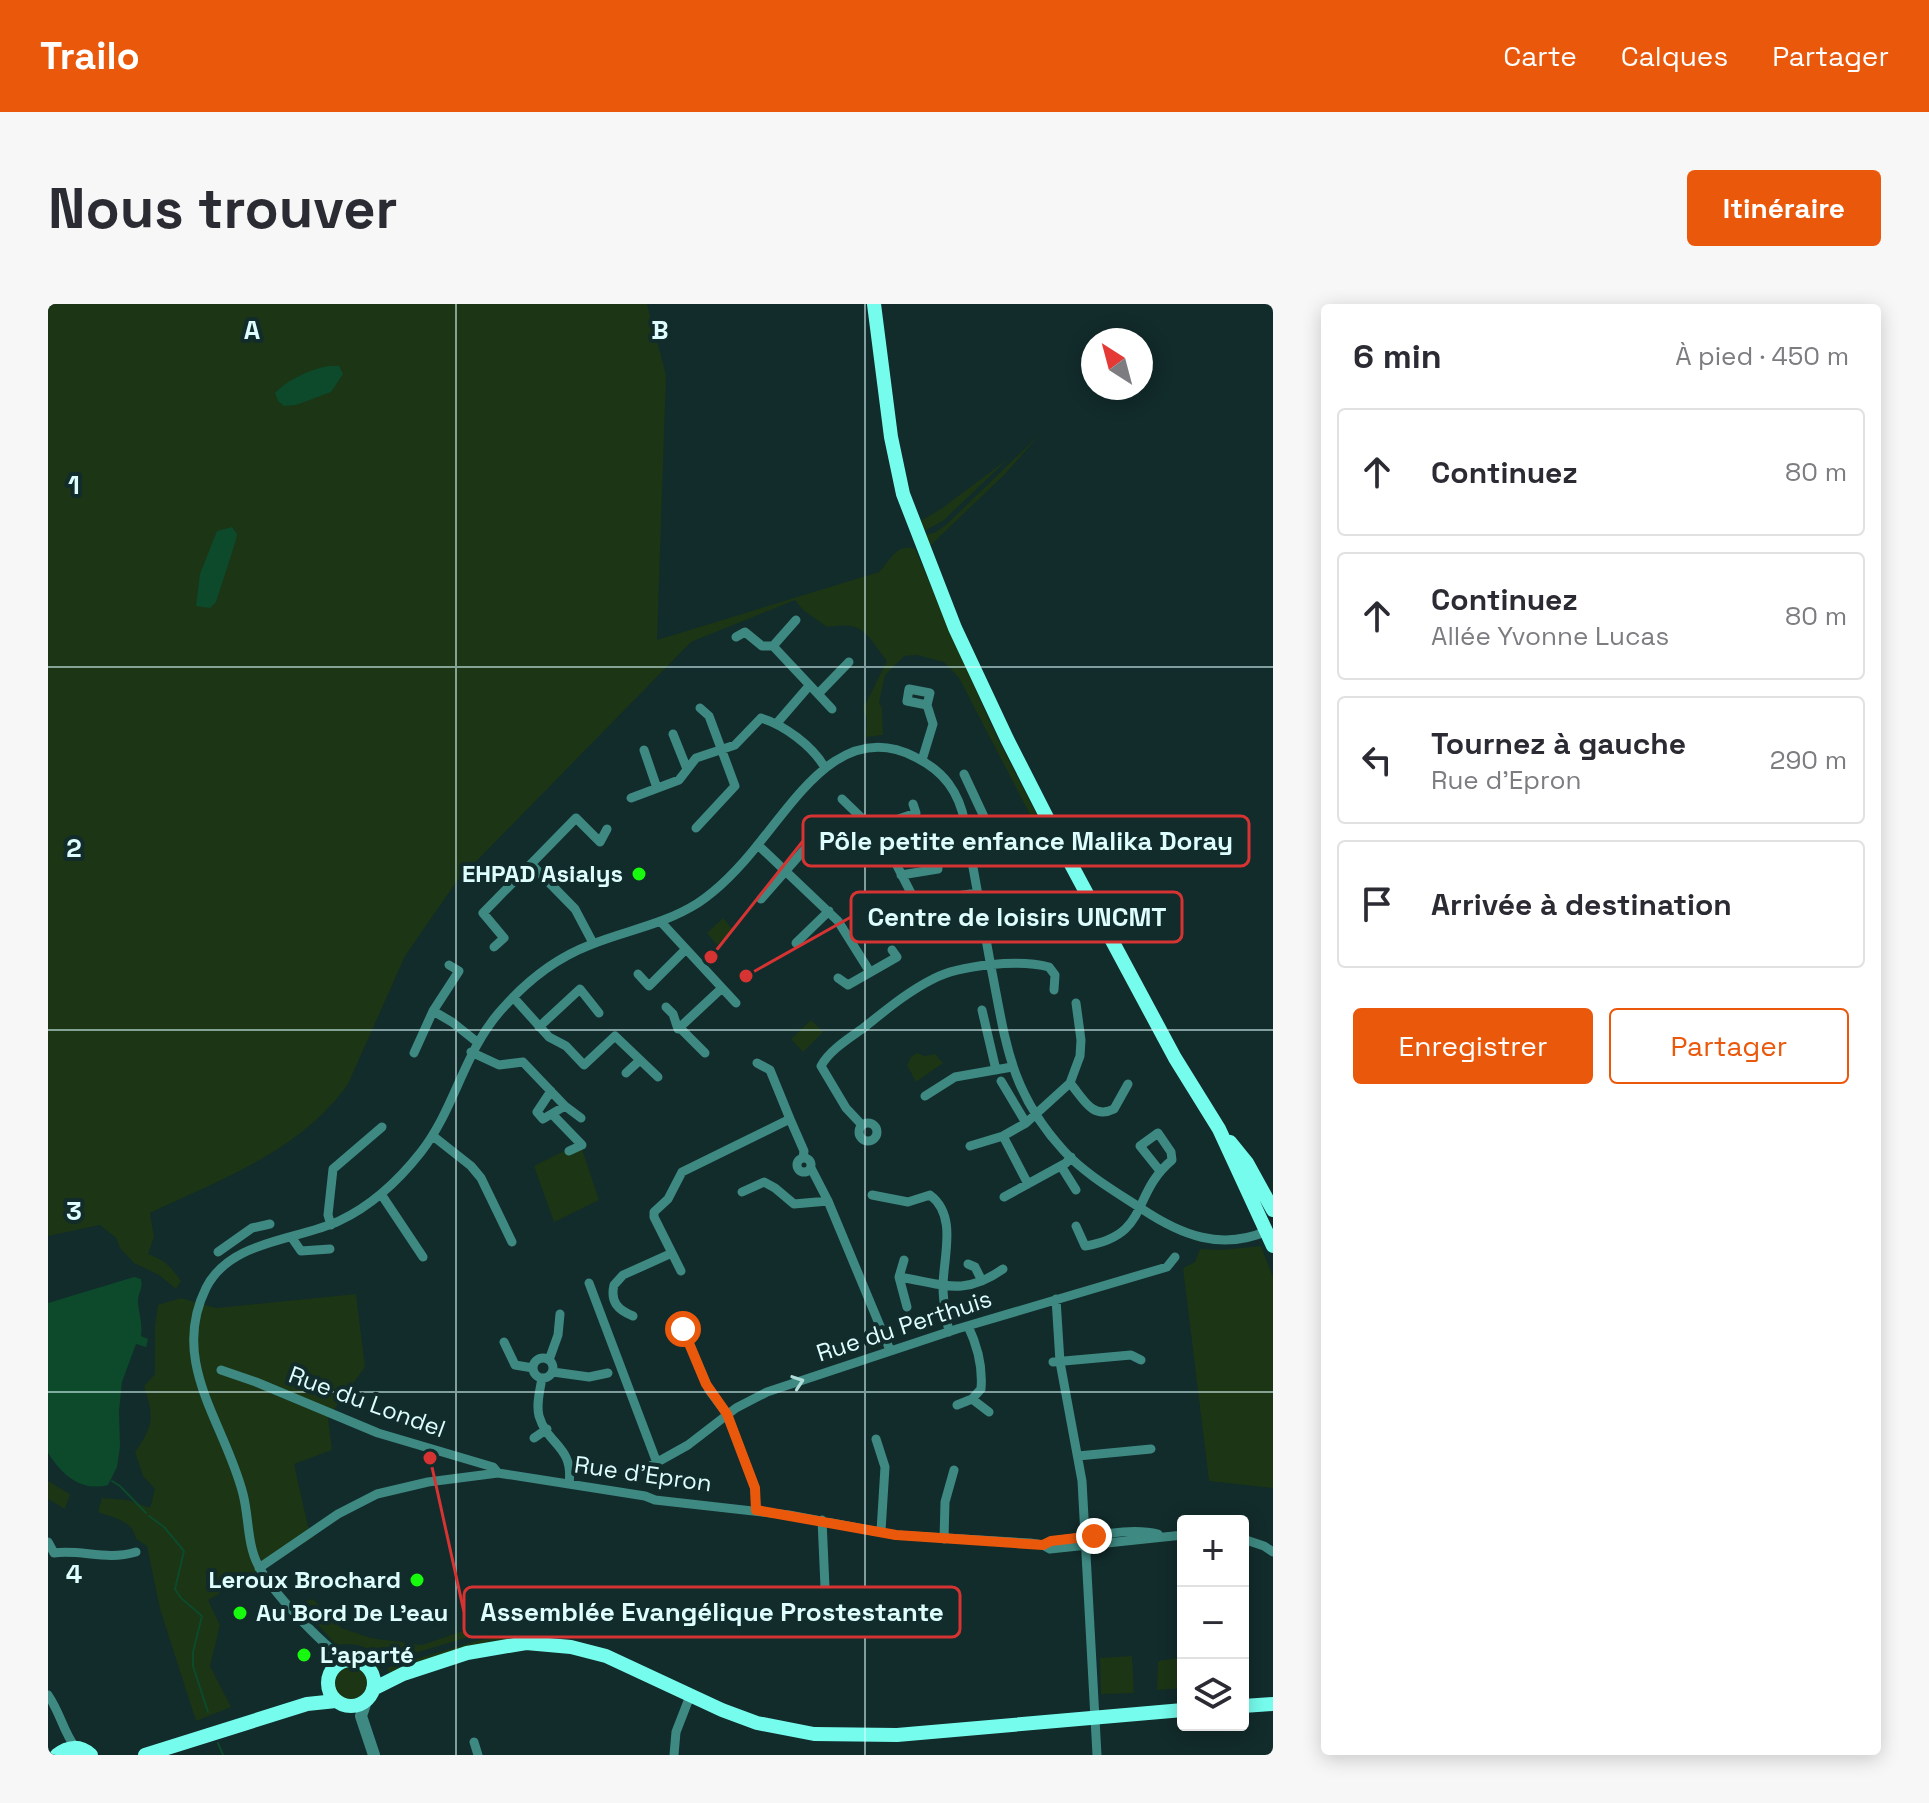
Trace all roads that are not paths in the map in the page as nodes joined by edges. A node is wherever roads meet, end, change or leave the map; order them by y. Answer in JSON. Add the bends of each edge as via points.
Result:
{"nodes":[{"id":1,"x":874,"y":304,"type":"edge"},
{"id":2,"x":796,"y":620,"type":"dead end"},
{"id":3,"x":736,"y":637,"type":"dead end"},
{"id":4,"x":773,"y":646,"type":"junction"},
{"id":5,"x":849,"y":662,"type":"dead end"},
{"id":6,"x":809,"y":686,"type":"junction"},
{"id":7,"x":818,"y":694,"type":"junction"},
{"id":8,"x":927,"y":705,"type":"dead end"},
{"id":9,"x":700,"y":708,"type":"dead end"},
{"id":10,"x":832,"y":709,"type":"dead end"},
{"id":11,"x":777,"y":723,"type":"junction"},
{"id":12,"x":673,"y":734,"type":"dead end"},
{"id":13,"x":644,"y":750,"type":"dead end"},
{"id":14,"x":721,"y":750,"type":"junction"},
{"id":15,"x":922,"y":760,"type":"junction"},
{"id":16,"x":825,"y":768,"type":"junction"},
{"id":17,"x":687,"y":769,"type":"junction"},
{"id":18,"x":964,"y":774,"type":"dead end"},
{"id":19,"x":657,"y":788,"type":"junction"},
{"id":20,"x":631,"y":798,"type":"dead end"},
{"id":21,"x":842,"y":799,"type":"dead end"},
{"id":22,"x":913,"y":804,"type":"dead end"},
{"id":23,"x":983,"y":817,"type":"junction"},
{"id":24,"x":965,"y":823,"type":"junction"},
{"id":25,"x":696,"y":828,"type":"dead end"},
{"id":26,"x":607,"y":829,"type":"dead end"},
{"id":27,"x":869,"y":832,"type":"junction"},
{"id":28,"x":993,"y":836,"type":"dead end"},
{"id":29,"x":811,"y":842,"type":"dead end"},
{"id":30,"x":758,"y":845,"type":"junction"},
{"id":31,"x":936,"y":858,"type":"dead end"},
{"id":32,"x":531,"y":864,"type":"junction"},
{"id":33,"x":787,"y":872,"type":"junction"},
{"id":34,"x":901,"y":875,"type":"junction"},
{"id":35,"x":977,"y":893,"type":"junction"},
{"id":36,"x":761,"y":899,"type":"dead end"},
{"id":37,"x":937,"y":899,"type":"junction"},
{"id":38,"x":829,"y":911,"type":"junction"},
{"id":39,"x":661,"y":922,"type":"junction"},
{"id":40,"x":947,"y":934,"type":"dead end"},
{"id":41,"x":593,"y":943,"type":"junction"},
{"id":42,"x":796,"y":943,"type":"dead end"},
{"id":43,"x":494,"y":947,"type":"dead end"},
{"id":44,"x":685,"y":950,"type":"junction"},
{"id":45,"x":892,"y":950,"type":"dead end"},
{"id":46,"x":449,"y":965,"type":"dead end"},
{"id":47,"x":991,"y":966,"type":"junction"},
{"id":48,"x":870,"y":972,"type":"junction"},
{"id":49,"x":638,"y":974,"type":"dead end"},
{"id":50,"x":838,"y":978,"type":"dead end"},
{"id":51,"x":722,"y":988,"type":"junction"},
{"id":52,"x":1054,"y":990,"type":"dead end"},
{"id":53,"x":513,"y":997,"type":"junction"},
{"id":54,"x":736,"y":1003,"type":"dead end"},
{"id":55,"x":1076,"y":1003,"type":"dead end"},
{"id":56,"x":666,"y":1007,"type":"dead end"},
{"id":57,"x":982,"y":1010,"type":"dead end"},
{"id":58,"x":433,"y":1011,"type":"junction"},
{"id":59,"x":599,"y":1013,"type":"dead end"},
{"id":60,"x":539,"y":1027,"type":"junction"},
{"id":61,"x":680,"y":1028,"type":"junction"},
{"id":62,"x":477,"y":1042,"type":"junction"},
{"id":63,"x":518,"y":1049,"type":"dead end"},
{"id":64,"x":471,"y":1052,"type":"junction"},
{"id":65,"x":414,"y":1053,"type":"dead end"},
{"id":66,"x":705,"y":1053,"type":"dead end"},
{"id":67,"x":514,"y":1061,"type":"junction"},
{"id":68,"x":639,"y":1061,"type":"junction"},
{"id":69,"x":757,"y":1063,"type":"dead end"},
{"id":70,"x":1012,"y":1067,"type":"junction"},
{"id":71,"x":996,"y":1070,"type":"junction"},
{"id":72,"x":626,"y":1073,"type":"dead end"},
{"id":73,"x":658,"y":1077,"type":"dead end"},
{"id":74,"x":1001,"y":1081,"type":"dead end"},
{"id":75,"x":1070,"y":1083,"type":"junction"},
{"id":76,"x":1128,"y":1084,"type":"dead end"},
{"id":77,"x":551,"y":1091,"type":"junction"},
{"id":78,"x":925,"y":1096,"type":"dead end"},
{"id":79,"x":565,"y":1106,"type":"junction"},
{"id":80,"x":552,"y":1114,"type":"junction"},
{"id":81,"x":1036,"y":1114,"type":"junction"},
{"id":82,"x":581,"y":1118,"type":"dead end"},
{"id":83,"x":790,"y":1119,"type":"junction"},
{"id":84,"x":1026,"y":1123,"type":"junction"},
{"id":85,"x":862,"y":1125,"type":"dead end"},
{"id":86,"x":382,"y":1127,"type":"dead end"},
{"id":87,"x":1219,"y":1129,"type":"junction"},
{"id":88,"x":433,"y":1136,"type":"junction"},
{"id":89,"x":1003,"y":1136,"type":"junction"},
{"id":90,"x":970,"y":1146,"type":"dead end"},
{"id":91,"x":569,"y":1151,"type":"dead end"},
{"id":92,"x":1071,"y":1157,"type":"junction"},
{"id":93,"x":1061,"y":1166,"type":"junction"},
{"id":94,"x":1160,"y":1171,"type":"dead end"},
{"id":95,"x":1049,"y":1173,"type":"junction"},
{"id":96,"x":1054,"y":1183,"type":"dead end"},
{"id":97,"x":1028,"y":1184,"type":"junction"},
{"id":98,"x":1076,"y":1190,"type":"dead end"},
{"id":99,"x":742,"y":1192,"type":"dead end"},
{"id":100,"x":381,"y":1194,"type":"junction"},
{"id":101,"x":872,"y":1195,"type":"dead end"},
{"id":102,"x":1004,"y":1197,"type":"dead end"},
{"id":103,"x":828,"y":1201,"type":"junction"},
{"id":104,"x":1139,"y":1207,"type":"junction"},
{"id":105,"x":1273,"y":1210,"type":"edge"},
{"id":106,"x":270,"y":1224,"type":"dead end"},
{"id":107,"x":331,"y":1225,"type":"junction"},
{"id":108,"x":1076,"y":1226,"type":"dead end"},
{"id":109,"x":1270,"y":1229,"type":"edge"},
{"id":110,"x":242,"y":1235,"type":"junction"},
{"id":111,"x":292,"y":1238,"type":"junction"},
{"id":112,"x":512,"y":1242,"type":"dead end"},
{"id":113,"x":1273,"y":1246,"type":"edge"},
{"id":114,"x":251,"y":1249,"type":"junction"},
{"id":115,"x":330,"y":1249,"type":"dead end"},
{"id":116,"x":218,"y":1252,"type":"dead end"},
{"id":117,"x":672,"y":1253,"type":"junction"},
{"id":118,"x":423,"y":1257,"type":"dead end"},
{"id":119,"x":1175,"y":1257,"type":"dead end"},
{"id":120,"x":904,"y":1260,"type":"dead end"},
{"id":121,"x":968,"y":1264,"type":"dead end"},
{"id":122,"x":1003,"y":1269,"type":"dead end"},
{"id":123,"x":681,"y":1271,"type":"dead end"},
{"id":124,"x":899,"y":1277,"type":"junction"},
{"id":125,"x":982,"y":1281,"type":"junction"},
{"id":126,"x":589,"y":1283,"type":"dead end"},
{"id":127,"x":943,"y":1287,"type":"junction"},
{"id":128,"x":1056,"y":1299,"type":"junction"},
{"id":129,"x":907,"y":1307,"type":"dead end"},
{"id":130,"x":560,"y":1314,"type":"dead end"},
{"id":131,"x":633,"y":1316,"type":"dead end"},
{"id":132,"x":968,"y":1326,"type":"junction"},
{"id":133,"x":683,"y":1329,"type":"dead end"},
{"id":134,"x":949,"y":1332,"type":"junction"},
{"id":135,"x":504,"y":1342,"type":"dead end"},
{"id":136,"x":890,"y":1350,"type":"junction"},
{"id":137,"x":549,"y":1360,"type":"junction"},
{"id":138,"x":1141,"y":1360,"type":"dead end"},
{"id":139,"x":1057,"y":1362,"type":"junction"},
{"id":140,"x":533,"y":1368,"type":"junction"},
{"id":141,"x":221,"y":1370,"type":"dead end"},
{"id":142,"x":553,"y":1372,"type":"junction"},
{"id":143,"x":608,"y":1373,"type":"dead end"},
{"id":144,"x":542,"y":1378,"type":"junction"},
{"id":145,"x":972,"y":1399,"type":"junction"},
{"id":146,"x":957,"y":1405,"type":"dead end"},
{"id":147,"x":989,"y":1412,"type":"dead end"},
{"id":148,"x":727,"y":1414,"type":"junction"},
{"id":149,"x":547,"y":1429,"type":"junction"},
{"id":150,"x":534,"y":1438,"type":"dead end"},
{"id":151,"x":876,"y":1439,"type":"dead end"},
{"id":152,"x":1151,"y":1449,"type":"dead end"},
{"id":153,"x":1078,"y":1456,"type":"junction"},
{"id":154,"x":657,"y":1463,"type":"junction"},
{"id":155,"x":645,"y":1469,"type":"dead end"},
{"id":156,"x":954,"y":1470,"type":"dead end"},
{"id":157,"x":498,"y":1473,"type":"junction"},
{"id":158,"x":569,"y":1484,"type":"junction"},
{"id":159,"x":756,"y":1510,"type":"junction"},
{"id":160,"x":822,"y":1520,"type":"junction"},
{"id":161,"x":881,"y":1531,"type":"junction"},
{"id":162,"x":1177,"y":1535,"type":"edge"},
{"id":163,"x":944,"y":1539,"type":"junction"},
{"id":164,"x":1087,"y":1541,"type":"junction"},
{"id":165,"x":48,"y":1542,"type":"edge"},
{"id":166,"x":1268,"y":1544,"type":"edge"},
{"id":167,"x":136,"y":1552,"type":"dead end"},
{"id":168,"x":1273,"y":1552,"type":"edge"},
{"id":169,"x":51,"y":1554,"type":"edge"},
{"id":170,"x":259,"y":1568,"type":"junction"},
{"id":171,"x":825,"y":1587,"type":"dead end"},
{"id":172,"x":326,"y":1647,"type":"junction"},
{"id":173,"x":346,"y":1660,"type":"junction"},
{"id":174,"x":372,"y":1672,"type":"junction"},
{"id":175,"x":403,"y":1674,"type":"junction"},
{"id":176,"x":329,"y":1677,"type":"junction"},
{"id":177,"x":48,"y":1695,"type":"edge"},
{"id":178,"x":370,"y":1695,"type":"junction"},
{"id":179,"x":690,"y":1696,"type":"junction"},
{"id":180,"x":307,"y":1704,"type":"junction"},
{"id":181,"x":1273,"y":1704,"type":"edge"},
{"id":182,"x":48,"y":1705,"type":"edge"},
{"id":183,"x":1249,"y":1706,"type":"edge"},
{"id":184,"x":349,"y":1708,"type":"junction"},
{"id":185,"x":1177,"y":1710,"type":"edge"},
{"id":186,"x":1095,"y":1716,"type":"junction"},
{"id":187,"x":474,"y":1742,"type":"dead end"},
{"id":188,"x":75,"y":1747,"type":"junction"},
{"id":189,"x":57,"y":1755,"type":"edge"},
{"id":190,"x":91,"y":1755,"type":"edge"},
{"id":191,"x":145,"y":1755,"type":"edge"},
{"id":192,"x":374,"y":1755,"type":"edge"},
{"id":193,"x":478,"y":1755,"type":"edge"},
{"id":194,"x":674,"y":1755,"type":"edge"},
{"id":195,"x":1097,"y":1755,"type":"edge"}],
"edges":[{"from":1,"to":87,"type":"main road","via":[[903,494],[955,628],[1083,886]]},
{"from":2,"to":4,"type":"street"},
{"from":3,"to":4,"type":"street","via":[[745,632],[762,646]]},
{"from":4,"to":6,"type":"street"},
{"from":5,"to":7,"type":"street"},
{"from":6,"to":7,"type":"street"},
{"from":6,"to":11,"type":"street"},
{"from":7,"to":10,"type":"street"},
{"from":8,"to":15,"type":"street","via":[[933,724]]},
{"from":9,"to":14,"type":"street","via":[[709,716]]},
{"from":11,"to":14,"type":"street","via":[[760,714],[735,745]]},
{"from":11,"to":16,"type":"street"},
{"from":12,"to":17,"type":"street"},
{"from":13,"to":19,"type":"street"},
{"from":14,"to":17,"type":"street","via":[[696,758]]},
{"from":14,"to":25,"type":"street","via":[[739,785]]},
{"from":15,"to":16,"type":"street","via":[[872,748]]},
{"from":15,"to":24,"type":"street","via":[[949,783]]},
{"from":16,"to":30,"type":"street"},
{"from":17,"to":19,"type":"street","via":[[679,780]]},
{"from":18,"to":23,"type":"street"},
{"from":19,"to":20,"type":"street"},
{"from":21,"to":27,"type":"street"},
{"from":22,"to":27,"type":"street","via":[[916,813]]},
{"from":23,"to":24,"type":"street"},
{"from":23,"to":28,"type":"street"},
{"from":24,"to":35,"type":"street"},
{"from":26,"to":32,"type":"street","via":[[600,842],[576,818]]},
{"from":27,"to":34,"type":"street","via":[[890,852]]},
{"from":29,"to":33,"type":"street"},
{"from":30,"to":33,"type":"street"},
{"from":30,"to":39,"type":"street","via":[[710,894]]},
{"from":31,"to":34,"type":"street","via":[[938,869]]},
{"from":32,"to":41,"type":"street","via":[[575,909]]},
{"from":32,"to":43,"type":"street","via":[[483,913],[504,938]]},
{"from":33,"to":36,"type":"street"},
{"from":33,"to":38,"type":"street"},
{"from":34,"to":37,"type":"street","via":[[913,897]]},
{"from":35,"to":37,"type":"street"},
{"from":35,"to":47,"type":"street"},
{"from":37,"to":40,"type":"street"},
{"from":38,"to":42,"type":"street"},
{"from":38,"to":48,"type":"street"},
{"from":39,"to":41,"type":"street"},
{"from":39,"to":44,"type":"street"},
{"from":41,"to":53,"type":"street","via":[[541,972]]},
{"from":44,"to":49,"type":"street","via":[[649,986]]},
{"from":44,"to":51,"type":"street"},
{"from":45,"to":48,"type":"street","via":[[897,957]]},
{"from":46,"to":58,"type":"street","via":[[459,971]]},
{"from":47,"to":52,"type":"street","via":[[1049,967],[1055,975]]},
{"from":47,"to":70,"type":"street"},
{"from":47,"to":85,"type":"street","via":[[932,979],[825,1060],[823,1071]]},
{"from":48,"to":50,"type":"street","via":[[848,985]]},
{"from":51,"to":54,"type":"street"},
{"from":51,"to":61,"type":"street"},
{"from":53,"to":60,"type":"street"},
{"from":53,"to":62,"type":"street"},
{"from":55,"to":75,"type":"street","via":[[1080,1056]]},
{"from":56,"to":61,"type":"street"},
{"from":57,"to":71,"type":"street"},
{"from":58,"to":62,"type":"street"},
{"from":58,"to":65,"type":"street"},
{"from":59,"to":60,"type":"street","via":[[580,989]]},
{"from":60,"to":68,"type":"street","via":[[584,1065],[615,1036]]},
{"from":61,"to":66,"type":"street"},
{"from":62,"to":64,"type":"street"},
{"from":63,"to":67,"type":"street"},
{"from":64,"to":67,"type":"street","via":[[498,1070]]},
{"from":64,"to":88,"type":"street"},
{"from":67,"to":77,"type":"street","via":[[523,1062]]},
{"from":68,"to":72,"type":"street"},
{"from":68,"to":73,"type":"street"},
{"from":69,"to":83,"type":"street","via":[[770,1070]]},
{"from":70,"to":71,"type":"street"},
{"from":70,"to":81,"type":"street"},
{"from":71,"to":78,"type":"street","via":[[955,1077]]},
{"from":74,"to":84,"type":"street"},
{"from":75,"to":76,"type":"street","via":[[1099,1113],[1114,1109]]},
{"from":75,"to":81,"type":"street"},
{"from":77,"to":79,"type":"street"},
{"from":77,"to":80,"type":"street","via":[[537,1112],[543,1119]]},
{"from":79,"to":80,"type":"street"},
{"from":79,"to":82,"type":"street"},
{"from":80,"to":91,"type":"street","via":[[586,1143]]},
{"from":81,"to":84,"type":"street"},
{"from":81,"to":92,"type":"street"},
{"from":83,"to":103,"type":"street","via":[[804,1151],[799,1171],[811,1168]]},
{"from":83,"to":117,"type":"street","via":[[682,1172],[668,1199],[654,1212]]},
{"from":84,"to":89,"type":"street"},
{"from":86,"to":107,"type":"street","via":[[333,1169]]},
{"from":87,"to":105,"type":"main road","via":[[1247,1163]]},
{"from":87,"to":109,"type":"main road"},
{"from":88,"to":100,"type":"street"},
{"from":88,"to":112,"type":"street","via":[[481,1178]]},
{"from":89,"to":90,"type":"street"},
{"from":89,"to":97,"type":"street"},
{"from":92,"to":93,"type":"street"},
{"from":92,"to":104,"type":"street"},
{"from":93,"to":95,"type":"street"},
{"from":93,"to":98,"type":"street"},
{"from":94,"to":104,"type":"street"},
{"from":95,"to":96,"type":"street"},
{"from":95,"to":97,"type":"street"},
{"from":97,"to":102,"type":"street"},
{"from":99,"to":103,"type":"street","via":[[764,1182],[794,1204]]},
{"from":100,"to":107,"type":"street"},
{"from":100,"to":118,"type":"street"},
{"from":101,"to":127,"type":"street","via":[[908,1202],[926,1194],[935,1199],[947,1226]]},
{"from":103,"to":136,"type":"street"},
{"from":104,"to":108,"type":"street","via":[[1126,1230],[1102,1243],[1085,1246]]},
{"from":104,"to":109,"type":"street","via":[[1179,1231],[1208,1240],[1244,1239]]},
{"from":106,"to":110,"type":"street"},
{"from":107,"to":111,"type":"street"},
{"from":109,"to":113,"type":"main road"},
{"from":110,"to":114,"type":"street"},
{"from":110,"to":116,"type":"street"},
{"from":111,"to":114,"type":"street"},
{"from":111,"to":115,"type":"street","via":[[301,1251]]},
{"from":114,"to":170,"type":"street","via":[[222,1267],[207,1286],[193,1343],[199,1379],[243,1494]]},
{"from":117,"to":123,"type":"street"},
{"from":117,"to":131,"type":"street","via":[[623,1275],[614,1285],[615,1303]]},
{"from":119,"to":128,"type":"street","name":"Rue du Perthuis","via":[[1167,1267]]},
{"from":120,"to":124,"type":"street"},
{"from":121,"to":125,"type":"street"},
{"from":122,"to":125,"type":"street"},
{"from":124,"to":127,"type":"street"},
{"from":124,"to":129,"type":"street"},
{"from":125,"to":127,"type":"street","via":[[963,1288]]},
{"from":126,"to":154,"type":"street"},
{"from":127,"to":134,"type":"street"},
{"from":128,"to":132,"type":"street","name":"Rue du Perthuis"},
{"from":128,"to":139,"type":"street"},
{"from":130,"to":137,"type":"street"},
{"from":132,"to":134,"type":"street","name":"Rue du Perthuis"},
{"from":132,"to":145,"type":"street","via":[[982,1372],[981,1389]]},
{"from":133,"to":148,"type":"street","via":[[706,1384]]},
{"from":134,"to":136,"type":"street","name":"Rue du Perthuis"},
{"from":135,"to":140,"type":"street","via":[[515,1365]]},
{"from":148,"to":136,"type":"street","name":"Rue du Perthuis","one_way":true,"via":[[767,1392]]},
{"from":137,"to":140,"type":"street","via":[[537,1360]]},
{"from":137,"to":142,"type":"street"},
{"from":138,"to":139,"type":"street","via":[[1131,1355]]},
{"from":139,"to":153,"type":"street"},
{"from":140,"to":144,"type":"street"},
{"from":141,"to":157,"type":"street","name":"Rue du Londel","via":[[378,1433],[493,1467]]},
{"from":142,"to":143,"type":"street","via":[[589,1377]]},
{"from":142,"to":144,"type":"street"},
{"from":144,"to":149,"type":"street","via":[[539,1412]]},
{"from":145,"to":146,"type":"street"},
{"from":145,"to":147,"type":"street"},
{"from":148,"to":154,"type":"street","name":"Rue du Perthuis"},
{"from":148,"to":159,"type":"street","via":[[755,1488]]},
{"from":149,"to":150,"type":"street"},
{"from":149,"to":158,"type":"street","via":[[570,1462]]},
{"from":151,"to":161,"type":"street","via":[[885,1467]]},
{"from":152,"to":153,"type":"street"},
{"from":153,"to":164,"type":"street"},
{"from":154,"to":155,"type":"street","name":"Rue du Perthuis"},
{"from":156,"to":163,"type":"street","via":[[945,1502]]},
{"from":157,"to":158,"type":"street","name":"Rue d'Epron"},
{"from":157,"to":170,"type":"street","name":"Rue d'Epron","via":[[377,1494]]},
{"from":158,"to":159,"type":"street","name":"Rue d'Epron"},
{"from":159,"to":160,"type":"street","name":"Rue d'Epron"},
{"from":160,"to":161,"type":"street","name":"Rue d'Epron"},
{"from":160,"to":171,"type":"street"},
{"from":161,"to":163,"type":"street","name":"Rue d'Epron"},
{"from":162,"to":164,"type":"street","name":"Rue d'Epron"},
{"from":163,"to":164,"type":"street","name":"Rue d'Epron","via":[[1043,1545]]},
{"from":164,"to":186,"type":"street"},
{"from":165,"to":169,"type":"street"},
{"from":166,"to":168,"type":"street"},
{"from":167,"to":169,"type":"street","via":[[94,1557],[67,1551]]},
{"from":170,"to":172,"type":"street"},
{"from":172,"to":173,"type":"street"},
{"from":172,"to":176,"type":"street"},
{"from":173,"to":174,"type":"main road","via":[[358,1661]]},
{"from":173,"to":176,"type":"main road"},
{"from":174,"to":175,"type":"main road"},
{"from":174,"to":178,"type":"main road"},
{"from":175,"to":178,"type":"main road"},
{"from":175,"to":179,"type":"main road","via":[[503,1646],[555,1645],[606,1656]]},
{"from":176,"to":180,"type":"main road"},
{"from":176,"to":184,"type":"main road","via":[[331,1696]]},
{"from":177,"to":188,"type":"street"},
{"from":178,"to":184,"type":"main road"},
{"from":179,"to":186,"type":"main road","via":[[757,1723],[814,1734],[897,1735]]},
{"from":179,"to":194,"type":"street","via":[[676,1732]]},
{"from":180,"to":184,"type":"main road"},
{"from":180,"to":191,"type":"main road"},
{"from":181,"to":183,"type":"main road"},
{"from":182,"to":189,"type":"street","via":[[60,1735]]},
{"from":184,"to":192,"type":"street"},
{"from":185,"to":186,"type":"main road"},
{"from":186,"to":195,"type":"street"},
{"from":187,"to":193,"type":"street"},
{"from":188,"to":189,"type":"main road"},
{"from":188,"to":190,"type":"main road"}]}
